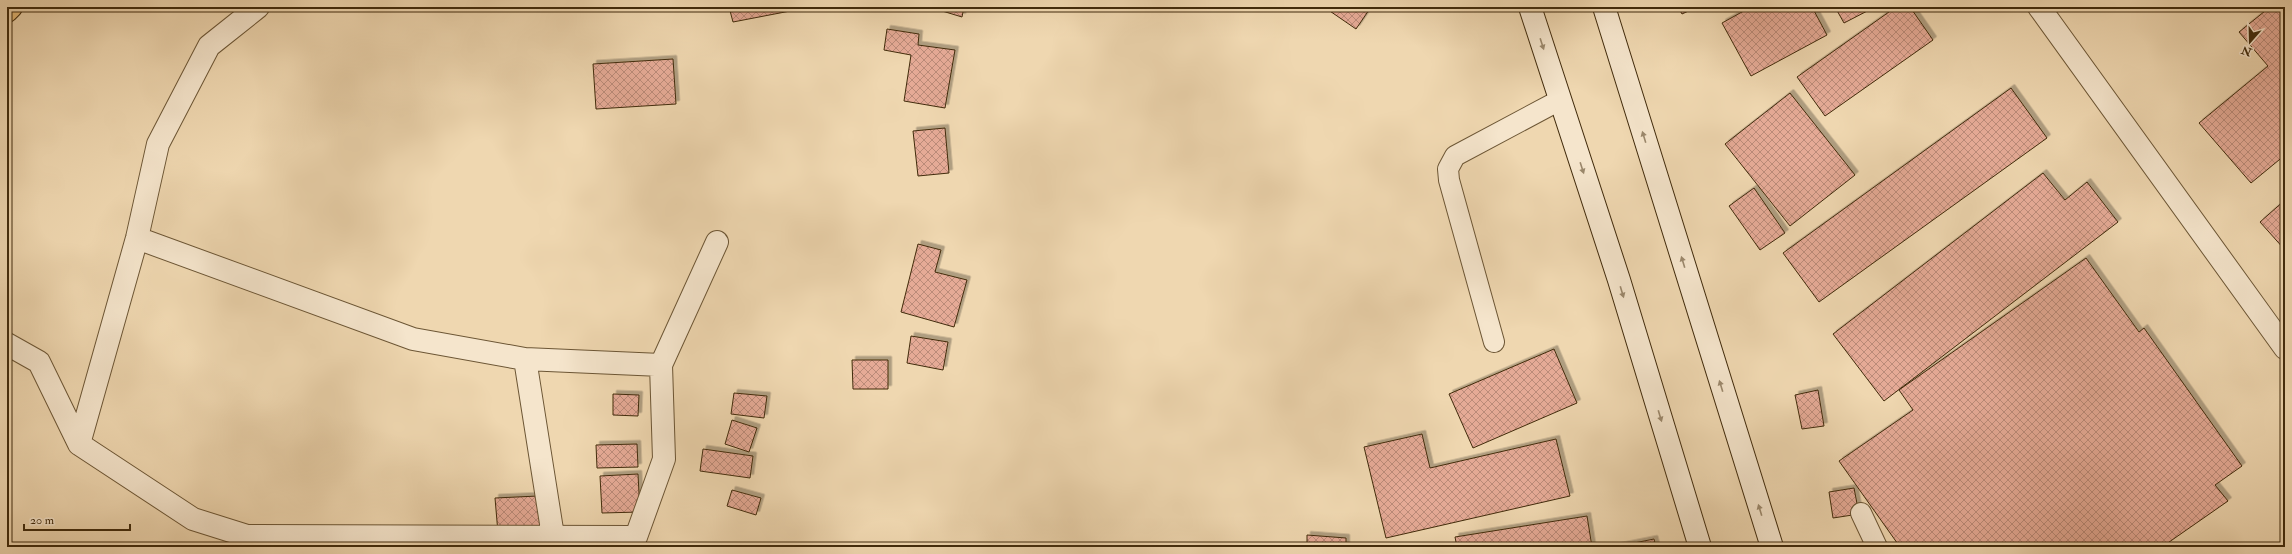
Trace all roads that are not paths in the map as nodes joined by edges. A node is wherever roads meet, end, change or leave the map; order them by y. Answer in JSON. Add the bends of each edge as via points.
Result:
{"nodes":[{"id":1,"x":11,"y":7,"type":"edge"},
{"id":2,"x":258,"y":7,"type":"edge"},
{"id":3,"x":1530,"y":7,"type":"edge"},
{"id":4,"x":1604,"y":7,"type":"edge"},
{"id":5,"x":2039,"y":7,"type":"edge"},
{"id":6,"x":7,"y":11,"type":"edge"},
{"id":7,"x":1560,"y":100,"type":"junction"},
{"id":8,"x":137,"y":238,"type":"junction"},
{"id":9,"x":717,"y":242,"type":"dead end"},
{"id":10,"x":1494,"y":342,"type":"dead end"},
{"id":11,"x":7,"y":344,"type":"edge"},
{"id":12,"x":2285,"y":348,"type":"edge"},
{"id":13,"x":524,"y":359,"type":"junction"},
{"id":14,"x":661,"y":365,"type":"junction"},
{"id":15,"x":79,"y":444,"type":"junction"},
{"id":16,"x":1861,"y":513,"type":"dead end"},
{"id":17,"x":554,"y":536,"type":"junction"},
{"id":18,"x":1700,"y":547,"type":"edge"},
{"id":19,"x":1772,"y":547,"type":"edge"},
{"id":20,"x":1877,"y":547,"type":"edge"}],
"edges":[{"from":1,"to":6,"type":"main road"},
{"from":2,"to":8,"type":"street","via":[[210,46],[158,144]]},
{"from":3,"to":7,"type":"street","one_way":true},
{"from":19,"to":4,"type":"street","one_way":true},
{"from":5,"to":12,"type":"street"},
{"from":7,"to":10,"type":"lane","via":[[1455,156],[1448,169]]},
{"from":7,"to":18,"type":"street","one_way":true},
{"from":8,"to":13,"type":"street","via":[[413,339]]},
{"from":8,"to":15,"type":"street"},
{"from":9,"to":14,"type":"street"},
{"from":11,"to":15,"type":"street","via":[[38,362]]},
{"from":13,"to":14,"type":"street"},
{"from":13,"to":17,"type":"street"},
{"from":14,"to":17,"type":"street","via":[[664,459],[636,536]]},
{"from":15,"to":17,"type":"street","via":[[193,519],[247,536]]},
{"from":16,"to":20,"type":"lane"}]}
